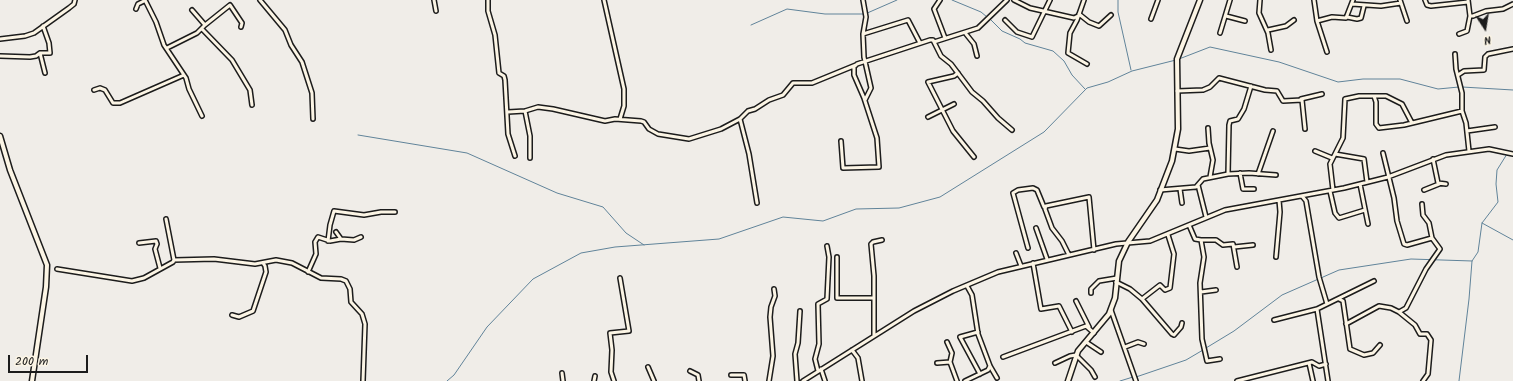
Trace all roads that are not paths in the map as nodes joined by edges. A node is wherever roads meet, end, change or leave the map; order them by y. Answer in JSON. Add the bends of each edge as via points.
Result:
{"nodes":[{"id":1,"x":75,"y":0,"type":"edge"},
{"id":2,"x":260,"y":0,"type":"edge"},
{"id":3,"x":434,"y":0,"type":"edge"},
{"id":4,"x":488,"y":0,"type":"edge"},
{"id":5,"x":604,"y":0,"type":"edge"},
{"id":6,"x":863,"y":0,"type":"edge"},
{"id":7,"x":940,"y":0,"type":"edge"},
{"id":8,"x":1007,"y":0,"type":"edge"},
{"id":9,"x":1014,"y":0,"type":"edge"},
{"id":10,"x":1050,"y":0,"type":"edge"},
{"id":11,"x":1084,"y":0,"type":"edge"},
{"id":12,"x":1158,"y":0,"type":"edge"},
{"id":13,"x":1200,"y":0,"type":"edge"},
{"id":14,"x":1230,"y":0,"type":"edge"},
{"id":15,"x":1260,"y":0,"type":"edge"},
{"id":16,"x":1314,"y":0,"type":"edge"},
{"id":17,"x":1425,"y":0,"type":"edge"},
{"id":18,"x":145,"y":1,"type":"edge"},
{"id":19,"x":1401,"y":1,"type":"edge"},
{"id":20,"x":1468,"y":1,"type":"edge"},
{"id":21,"x":1352,"y":2,"type":"edge"},
{"id":22,"x":1513,"y":4,"type":"edge"},
{"id":23,"x":1364,"y":6,"type":"junction"},
{"id":24,"x":136,"y":9,"type":"dead end"},
{"id":25,"x":192,"y":10,"type":"dead end"},
{"id":26,"x":436,"y":11,"type":"dead end"},
{"id":27,"x":1045,"y":12,"type":"junction"},
{"id":28,"x":1079,"y":14,"type":"junction"},
{"id":29,"x":1111,"y":15,"type":"dead end"},
{"id":30,"x":1226,"y":16,"type":"junction"},
{"id":31,"x":1470,"y":16,"type":"junction"},
{"id":32,"x":1347,"y":17,"type":"junction"},
{"id":33,"x":1151,"y":19,"type":"dead end"},
{"id":34,"x":1005,"y":20,"type":"dead end"},
{"id":35,"x":1294,"y":20,"type":"dead end"},
{"id":36,"x":1245,"y":21,"type":"dead end"},
{"id":37,"x":1317,"y":21,"type":"junction"},
{"id":38,"x":1407,"y":21,"type":"dead end"},
{"id":39,"x":205,"y":25,"type":"junction"},
{"id":40,"x":43,"y":26,"type":"junction"},
{"id":41,"x":241,"y":27,"type":"dead end"},
{"id":42,"x":202,"y":29,"type":"junction"},
{"id":43,"x":1268,"y":30,"type":"junction"},
{"id":44,"x":1220,"y":33,"type":"dead end"},
{"id":45,"x":863,"y":34,"type":"junction"},
{"id":46,"x":966,"y":34,"type":"junction"},
{"id":47,"x":1459,"y":34,"type":"dead end"},
{"id":48,"x":945,"y":38,"type":"junction"},
{"id":49,"x":0,"y":40,"type":"edge"},
{"id":50,"x":934,"y":42,"type":"junction"},
{"id":51,"x":920,"y":43,"type":"junction"},
{"id":52,"x":167,"y":48,"type":"junction"},
{"id":53,"x":1513,"y":49,"type":"edge"},
{"id":54,"x":1271,"y":50,"type":"dead end"},
{"id":55,"x":1327,"y":52,"type":"dead end"},
{"id":56,"x":40,"y":53,"type":"junction"},
{"id":57,"x":1455,"y":54,"type":"dead end"},
{"id":58,"x":0,"y":56,"type":"edge"},
{"id":59,"x":977,"y":56,"type":"dead end"},
{"id":60,"x":865,"y":61,"type":"junction"},
{"id":61,"x":1087,"y":64,"type":"dead end"},
{"id":62,"x":856,"y":65,"type":"junction"},
{"id":63,"x":44,"y":73,"type":"dead end"},
{"id":64,"x":958,"y":73,"type":"junction"},
{"id":65,"x":1458,"y":74,"type":"junction"},
{"id":66,"x":184,"y":75,"type":"junction"},
{"id":67,"x":1251,"y":86,"type":"junction"},
{"id":68,"x":94,"y":90,"type":"dead end"},
{"id":69,"x":1177,"y":91,"type":"junction"},
{"id":70,"x":1322,"y":94,"type":"dead end"},
{"id":71,"x":1374,"y":96,"type":"junction"},
{"id":72,"x":1300,"y":99,"type":"junction"},
{"id":73,"x":865,"y":100,"type":"junction"},
{"id":74,"x":954,"y":104,"type":"dead end"},
{"id":75,"x":252,"y":105,"type":"dead end"},
{"id":76,"x":944,"y":109,"type":"junction"},
{"id":77,"x":525,"y":111,"type":"junction"},
{"id":78,"x":1462,"y":111,"type":"junction"},
{"id":79,"x":508,"y":112,"type":"junction"},
{"id":80,"x":202,"y":116,"type":"dead end"},
{"id":81,"x":928,"y":117,"type":"dead end"},
{"id":82,"x":313,"y":119,"type":"dead end"},
{"id":83,"x":620,"y":119,"type":"junction"},
{"id":84,"x":740,"y":119,"type":"junction"},
{"id":85,"x":1412,"y":123,"type":"junction"},
{"id":86,"x":1495,"y":127,"type":"dead end"},
{"id":87,"x":1208,"y":128,"type":"dead end"},
{"id":88,"x":1305,"y":129,"type":"dead end"},
{"id":89,"x":1012,"y":130,"type":"dead end"},
{"id":90,"x":1273,"y":131,"type":"dead end"},
{"id":91,"x":1467,"y":131,"type":"junction"},
{"id":92,"x":0,"y":136,"type":"edge"},
{"id":93,"x":841,"y":141,"type":"dead end"},
{"id":94,"x":1210,"y":148,"type":"junction"},
{"id":95,"x":1175,"y":149,"type":"junction"},
{"id":96,"x":1315,"y":151,"type":"dead end"},
{"id":97,"x":1469,"y":151,"type":"junction"},
{"id":98,"x":1383,"y":153,"type":"dead end"},
{"id":99,"x":1335,"y":154,"type":"junction"},
{"id":100,"x":1513,"y":154,"type":"edge"},
{"id":101,"x":515,"y":156,"type":"dead end"},
{"id":102,"x":974,"y":157,"type":"dead end"},
{"id":103,"x":530,"y":158,"type":"dead end"},
{"id":104,"x":1332,"y":158,"type":"junction"},
{"id":105,"x":1433,"y":159,"type":"junction"},
{"id":106,"x":1240,"y":173,"type":"junction"},
{"id":107,"x":1228,"y":174,"type":"junction"},
{"id":108,"x":1258,"y":174,"type":"junction"},
{"id":109,"x":1276,"y":175,"type":"dead end"},
{"id":110,"x":1210,"y":177,"type":"junction"},
{"id":111,"x":1388,"y":177,"type":"junction"},
{"id":112,"x":1367,"y":182,"type":"junction"},
{"id":113,"x":1360,"y":184,"type":"junction"},
{"id":114,"x":1439,"y":184,"type":"junction"},
{"id":115,"x":1446,"y":184,"type":"dead end"},
{"id":116,"x":1198,"y":186,"type":"junction"},
{"id":117,"x":1180,"y":189,"type":"junction"},
{"id":118,"x":1160,"y":190,"type":"junction"},
{"id":119,"x":1254,"y":190,"type":"dead end"},
{"id":120,"x":1332,"y":190,"type":"junction"},
{"id":121,"x":1424,"y":190,"type":"dead end"},
{"id":122,"x":1302,"y":196,"type":"junction"},
{"id":123,"x":1279,"y":200,"type":"junction"},
{"id":124,"x":757,"y":202,"type":"dead end"},
{"id":125,"x":1182,"y":204,"type":"dead end"},
{"id":126,"x":1422,"y":204,"type":"dead end"},
{"id":127,"x":1044,"y":207,"type":"junction"},
{"id":128,"x":1365,"y":210,"type":"junction"},
{"id":129,"x":395,"y":212,"type":"dead end"},
{"id":130,"x":1206,"y":217,"type":"junction"},
{"id":131,"x":166,"y":219,"type":"dead end"},
{"id":132,"x":1368,"y":224,"type":"dead end"},
{"id":133,"x":1189,"y":225,"type":"junction"},
{"id":134,"x":1036,"y":228,"type":"dead end"},
{"id":135,"x":336,"y":232,"type":"dead end"},
{"id":136,"x":1168,"y":235,"type":"junction"},
{"id":137,"x":361,"y":237,"type":"dead end"},
{"id":138,"x":1432,"y":238,"type":"junction"},
{"id":139,"x":341,"y":239,"type":"junction"},
{"id":140,"x":882,"y":240,"type":"dead end"},
{"id":141,"x":1201,"y":240,"type":"junction"},
{"id":142,"x":328,"y":241,"type":"junction"},
{"id":143,"x":1128,"y":242,"type":"junction"},
{"id":144,"x":139,"y":243,"type":"dead end"},
{"id":145,"x":827,"y":246,"type":"dead end"},
{"id":146,"x":1253,"y":246,"type":"dead end"},
{"id":147,"x":1234,"y":247,"type":"junction"},
{"id":148,"x":1028,"y":248,"type":"dead end"},
{"id":149,"x":1094,"y":250,"type":"junction"},
{"id":150,"x":1016,"y":253,"type":"dead end"},
{"id":151,"x":1069,"y":255,"type":"junction"},
{"id":152,"x":1276,"y":256,"type":"dead end"},
{"id":153,"x":837,"y":257,"type":"dead end"},
{"id":154,"x":1047,"y":259,"type":"junction"},
{"id":155,"x":174,"y":260,"type":"junction"},
{"id":156,"x":263,"y":263,"type":"junction"},
{"id":157,"x":1033,"y":263,"type":"junction"},
{"id":158,"x":1021,"y":266,"type":"junction"},
{"id":159,"x":1237,"y":267,"type":"dead end"},
{"id":160,"x":160,"y":268,"type":"junction"},
{"id":161,"x":57,"y":269,"type":"dead end"},
{"id":162,"x":308,"y":272,"type":"junction"},
{"id":163,"x":620,"y":278,"type":"dead end"},
{"id":164,"x":1116,"y":280,"type":"junction"},
{"id":165,"x":1374,"y":281,"type":"dead end"},
{"id":166,"x":967,"y":286,"type":"junction"},
{"id":167,"x":774,"y":289,"type":"dead end"},
{"id":168,"x":1216,"y":290,"type":"dead end"},
{"id":169,"x":1201,"y":292,"type":"junction"},
{"id":170,"x":1092,"y":293,"type":"dead end"},
{"id":171,"x":873,"y":298,"type":"junction"},
{"id":172,"x":1142,"y":299,"type":"junction"},
{"id":173,"x":1339,"y":299,"type":"junction"},
{"id":174,"x":1076,"y":300,"type":"dead end"},
{"id":175,"x":1327,"y":304,"type":"junction"},
{"id":176,"x":1316,"y":309,"type":"junction"},
{"id":177,"x":1111,"y":310,"type":"junction"},
{"id":178,"x":800,"y":311,"type":"dead end"},
{"id":179,"x":1399,"y":312,"type":"junction"},
{"id":180,"x":232,"y":315,"type":"dead end"},
{"id":181,"x":1274,"y":320,"type":"dead end"},
{"id":182,"x":1182,"y":323,"type":"dead end"},
{"id":183,"x":1346,"y":324,"type":"junction"},
{"id":184,"x":1089,"y":327,"type":"junction"},
{"id":185,"x":978,"y":332,"type":"junction"},
{"id":186,"x":1072,"y":332,"type":"junction"},
{"id":187,"x":1094,"y":333,"type":"junction"},
{"id":188,"x":874,"y":335,"type":"junction"},
{"id":189,"x":947,"y":342,"type":"dead end"},
{"id":190,"x":1086,"y":342,"type":"junction"},
{"id":191,"x":1144,"y":344,"type":"dead end"},
{"id":192,"x":1380,"y":345,"type":"dead end"},
{"id":193,"x":1125,"y":347,"type":"junction"},
{"id":194,"x":852,"y":350,"type":"junction"},
{"id":195,"x":1101,"y":352,"type":"dead end"},
{"id":196,"x":1076,"y":355,"type":"junction"},
{"id":197,"x":1003,"y":357,"type":"dead end"},
{"id":198,"x":1220,"y":359,"type":"dead end"},
{"id":199,"x":950,"y":362,"type":"junction"},
{"id":200,"x":937,"y":363,"type":"dead end"},
{"id":201,"x":1055,"y":363,"type":"dead end"},
{"id":202,"x":1310,"y":363,"type":"junction"},
{"id":203,"x":1326,"y":364,"type":"junction"},
{"id":204,"x":990,"y":366,"type":"junction"},
{"id":205,"x":648,"y":367,"type":"dead end"},
{"id":206,"x":819,"y":370,"type":"junction"},
{"id":207,"x":690,"y":371,"type":"dead end"},
{"id":208,"x":562,"y":373,"type":"dead end"},
{"id":209,"x":980,"y":374,"type":"junction"},
{"id":210,"x":595,"y":376,"type":"dead end"},
{"id":211,"x":732,"y":376,"type":"dead end"},
{"id":212,"x":1095,"y":377,"type":"dead end"},
{"id":213,"x":997,"y":378,"type":"dead end"},
{"id":214,"x":32,"y":381,"type":"edge"},
{"id":215,"x":363,"y":381,"type":"edge"},
{"id":216,"x":563,"y":381,"type":"edge"},
{"id":217,"x":594,"y":381,"type":"edge"},
{"id":218,"x":614,"y":381,"type":"edge"},
{"id":219,"x":654,"y":381,"type":"edge"},
{"id":220,"x":699,"y":381,"type":"edge"},
{"id":221,"x":745,"y":381,"type":"edge"},
{"id":222,"x":769,"y":381,"type":"edge"},
{"id":223,"x":796,"y":381,"type":"edge"},
{"id":224,"x":802,"y":381,"type":"edge"},
{"id":225,"x":825,"y":381,"type":"edge"},
{"id":226,"x":862,"y":381,"type":"edge"},
{"id":227,"x":957,"y":381,"type":"edge"},
{"id":228,"x":965,"y":381,"type":"edge"},
{"id":229,"x":1068,"y":381,"type":"edge"},
{"id":230,"x":1136,"y":381,"type":"edge"},
{"id":231,"x":1237,"y":381,"type":"edge"},
{"id":232,"x":1313,"y":381,"type":"edge"},
{"id":233,"x":1328,"y":381,"type":"edge"},
{"id":234,"x":1423,"y":381,"type":"edge"}],
"edges":[{"from":1,"to":40,"type":"street","via":[[74,4]]},
{"from":2,"to":82,"type":"street","via":[[285,30],[302,62],[312,94]]},
{"from":3,"to":26,"type":"street"},
{"from":4,"to":79,"type":"street","via":[[499,74],[504,76],[505,80]]},
{"from":5,"to":83,"type":"street","via":[[624,88],[624,106]]},
{"from":6,"to":45,"type":"street","via":[[866,17]]},
{"from":7,"to":48,"type":"street","via":[[934,9]]},
{"from":8,"to":46,"type":"street","via":[[978,28]]},
{"from":9,"to":27,"type":"street"},
{"from":10,"to":27,"type":"street"},
{"from":11,"to":28,"type":"street"},
{"from":12,"to":33,"type":"street"},
{"from":13,"to":69,"type":"main road","via":[[1179,53]]},
{"from":14,"to":30,"type":"street"},
{"from":15,"to":43,"type":"street","via":[[1259,12]]},
{"from":16,"to":37,"type":"street"},
{"from":17,"to":20,"type":"street","via":[[1427,5],[1431,6]]},
{"from":18,"to":24,"type":"street","via":[[138,4]]},
{"from":18,"to":52,"type":"street"},
{"from":19,"to":23,"type":"street","via":[[1387,6]]},
{"from":19,"to":38,"type":"street"},
{"from":20,"to":31,"type":"street"},
{"from":21,"to":23,"type":"street"},
{"from":21,"to":32,"type":"street"},
{"from":22,"to":31,"type":"street","via":[[1507,8]]},
{"from":23,"to":32,"type":"street","via":[[1361,18]]},
{"from":25,"to":39,"type":"street"},
{"from":27,"to":28,"type":"street","via":[[1074,18]]},
{"from":27,"to":34,"type":"street","via":[[1031,37],[1017,32]]},
{"from":28,"to":29,"type":"street","via":[[1099,26]]},
{"from":28,"to":61,"type":"street","via":[[1070,33],[1068,53]]},
{"from":30,"to":36,"type":"street"},
{"from":30,"to":44,"type":"street"},
{"from":31,"to":47,"type":"street","via":[[1467,31]]},
{"from":32,"to":37,"type":"street"},
{"from":35,"to":43,"type":"street","via":[[1286,26]]},
{"from":37,"to":55,"type":"street"},
{"from":39,"to":41,"type":"street","via":[[230,5],[242,23]]},
{"from":39,"to":42,"type":"street"},
{"from":40,"to":49,"type":"street","via":[[29,35]]},
{"from":40,"to":56,"type":"street","via":[[50,53]]},
{"from":42,"to":52,"type":"street"},
{"from":42,"to":75,"type":"street","via":[[232,60],[250,90]]},
{"from":43,"to":54,"type":"street"},
{"from":45,"to":51,"type":"street","via":[[908,20]]},
{"from":45,"to":60,"type":"street"},
{"from":46,"to":48,"type":"street"},
{"from":46,"to":59,"type":"street","via":[[974,44]]},
{"from":48,"to":50,"type":"street"},
{"from":50,"to":51,"type":"street","via":[[930,40]]},
{"from":50,"to":64,"type":"street","via":[[941,56],[949,61]]},
{"from":51,"to":60,"type":"street"},
{"from":52,"to":66,"type":"street"},
{"from":53,"to":65,"type":"street","via":[[1488,54],[1485,57],[1484,70],[1464,71]]},
{"from":56,"to":58,"type":"street","via":[[30,57]]},
{"from":56,"to":63,"type":"street"},
{"from":57,"to":65,"type":"street"},
{"from":60,"to":62,"type":"street"},
{"from":60,"to":73,"type":"street","via":[[871,88]]},
{"from":62,"to":73,"type":"street","via":[[854,75]]},
{"from":62,"to":84,"type":"street","via":[[812,83],[794,83],[783,95],[748,111]]},
{"from":64,"to":76,"type":"street","via":[[928,82]]},
{"from":64,"to":89,"type":"street","via":[[972,92]]},
{"from":65,"to":78,"type":"street"},
{"from":66,"to":68,"type":"street","via":[[120,103],[113,103],[105,90]]},
{"from":66,"to":80,"type":"street"},
{"from":67,"to":69,"type":"street","via":[[1218,78],[1210,87],[1203,90]]},
{"from":67,"to":72,"type":"street","via":[[1277,91],[1283,101]]},
{"from":67,"to":107,"type":"street","via":[[1244,109],[1238,119],[1230,121]]},
{"from":69,"to":95,"type":"main road","via":[[1178,129]]},
{"from":70,"to":72,"type":"street"},
{"from":71,"to":85,"type":"street","via":[[1386,96],[1398,101]]},
{"from":71,"to":85,"type":"street","via":[[1378,127]]},
{"from":71,"to":99,"type":"street","via":[[1345,99],[1344,134]]},
{"from":72,"to":88,"type":"street"},
{"from":73,"to":93,"type":"street","via":[[877,138],[879,167],[843,168]]},
{"from":74,"to":76,"type":"street"},
{"from":76,"to":81,"type":"street"},
{"from":76,"to":102,"type":"street","via":[[953,131]]},
{"from":77,"to":79,"type":"street"},
{"from":77,"to":83,"type":"street","via":[[538,107],[605,121]]},
{"from":77,"to":103,"type":"street","via":[[530,136]]},
{"from":78,"to":85,"type":"street"},
{"from":78,"to":91,"type":"street"},
{"from":79,"to":101,"type":"street","via":[[508,134]]},
{"from":83,"to":84,"type":"street","via":[[644,122],[649,129],[658,134],[689,139],[721,129]]},
{"from":84,"to":124,"type":"street"},
{"from":86,"to":91,"type":"street"},
{"from":87,"to":94,"type":"street"},
{"from":90,"to":108,"type":"street"},
{"from":91,"to":97,"type":"street"},
{"from":92,"to":214,"type":"main road","via":[[10,170],[47,265]]},
{"from":94,"to":95,"type":"street","via":[[1189,151]]},
{"from":94,"to":110,"type":"street"},
{"from":95,"to":118,"type":"main road"},
{"from":96,"to":104,"type":"street"},
{"from":97,"to":100,"type":"street","via":[[1494,150]]},
{"from":97,"to":105,"type":"street"},
{"from":98,"to":111,"type":"street"},
{"from":99,"to":104,"type":"street"},
{"from":99,"to":112,"type":"street","via":[[1364,159]]},
{"from":104,"to":120,"type":"street","via":[[1329,167]]},
{"from":105,"to":111,"type":"street"},
{"from":105,"to":114,"type":"street"},
{"from":106,"to":107,"type":"street"},
{"from":106,"to":108,"type":"street"},
{"from":106,"to":119,"type":"street","via":[[1243,189]]},
{"from":107,"to":110,"type":"street"},
{"from":108,"to":109,"type":"street"},
{"from":110,"to":116,"type":"street","via":[[1203,179]]},
{"from":111,"to":112,"type":"street"},
{"from":111,"to":138,"type":"street","via":[[1404,244]]},
{"from":112,"to":113,"type":"street"},
{"from":113,"to":120,"type":"street"},
{"from":113,"to":128,"type":"street"},
{"from":114,"to":115,"type":"street"},
{"from":114,"to":121,"type":"street"},
{"from":116,"to":117,"type":"street"},
{"from":116,"to":130,"type":"street"},
{"from":117,"to":118,"type":"street"},
{"from":117,"to":125,"type":"street"},
{"from":118,"to":143,"type":"main road","via":[[1150,211]]},
{"from":120,"to":122,"type":"street"},
{"from":120,"to":128,"type":"street","via":[[1335,213],[1339,218]]},
{"from":122,"to":123,"type":"street"},
{"from":122,"to":175,"type":"street","via":[[1306,201],[1319,277]]},
{"from":123,"to":130,"type":"street","via":[[1225,210]]},
{"from":123,"to":152,"type":"street"},
{"from":126,"to":138,"type":"street","via":[[1423,215],[1429,223]]},
{"from":127,"to":148,"type":"street","via":[[1037,190],[1033,188],[1018,190],[1014,194]]},
{"from":127,"to":149,"type":"street","via":[[1088,197]]},
{"from":127,"to":151,"type":"street","via":[[1052,228]]},
{"from":128,"to":132,"type":"street"},
{"from":129,"to":142,"type":"street","via":[[364,215],[334,211]]},
{"from":130,"to":133,"type":"street"},
{"from":131,"to":155,"type":"street"},
{"from":133,"to":136,"type":"street"},
{"from":133,"to":141,"type":"street","via":[[1196,238]]},
{"from":134,"to":154,"type":"street"},
{"from":135,"to":139,"type":"street"},
{"from":136,"to":143,"type":"street","via":[[1144,242]]},
{"from":136,"to":172,"type":"street","via":[[1174,254],[1170,288],[1165,290],[1159,286]]},
{"from":137,"to":139,"type":"street","via":[[354,240]]},
{"from":138,"to":179,"type":"street","via":[[1436,240],[1440,250],[1426,269],[1406,308]]},
{"from":139,"to":142,"type":"street"},
{"from":140,"to":171,"type":"street","via":[[871,244]]},
{"from":141,"to":147,"type":"street","via":[[1216,240],[1222,245],[1233,244]]},
{"from":141,"to":169,"type":"street","via":[[1204,257]]},
{"from":142,"to":162,"type":"street","via":[[316,238],[316,254]]},
{"from":143,"to":149,"type":"street"},
{"from":143,"to":164,"type":"main road","via":[[1119,261]]},
{"from":144,"to":160,"type":"street","via":[[156,241],[155,249]]},
{"from":145,"to":206,"type":"street","via":[[827,299],[818,304],[819,344],[816,359]]},
{"from":146,"to":147,"type":"street"},
{"from":147,"to":159,"type":"street"},
{"from":149,"to":151,"type":"street"},
{"from":150,"to":158,"type":"street"},
{"from":151,"to":154,"type":"street"},
{"from":153,"to":171,"type":"street","via":[[837,298]]},
{"from":154,"to":157,"type":"street"},
{"from":155,"to":156,"type":"street","via":[[214,259]]},
{"from":155,"to":160,"type":"street"},
{"from":156,"to":162,"type":"street","via":[[276,260],[292,263]]},
{"from":156,"to":180,"type":"street","via":[[266,272],[253,311],[240,317]]},
{"from":157,"to":158,"type":"street"},
{"from":157,"to":186,"type":"street","via":[[1041,308],[1059,306]]},
{"from":158,"to":166,"type":"street","via":[[993,274]]},
{"from":160,"to":161,"type":"street","via":[[144,278],[132,281]]},
{"from":162,"to":215,"type":"street","via":[[321,278],[341,278],[346,281],[350,289],[351,302],[364,317]]},
{"from":163,"to":218,"type":"street","via":[[629,331],[610,333],[611,372]]},
{"from":164,"to":170,"type":"street","via":[[1099,280],[1091,289]]},
{"from":164,"to":172,"type":"street"},
{"from":164,"to":177,"type":"main road"},
{"from":165,"to":173,"type":"street"},
{"from":166,"to":185,"type":"street","via":[[972,295]]},
{"from":166,"to":188,"type":"street","via":[[933,300]]},
{"from":167,"to":222,"type":"street","via":[[770,317],[773,358]]},
{"from":168,"to":169,"type":"street"},
{"from":169,"to":198,"type":"street","via":[[1202,338],[1207,361]]},
{"from":171,"to":188,"type":"street"},
{"from":172,"to":182,"type":"street","via":[[1172,334],[1182,327]]},
{"from":173,"to":175,"type":"street"},
{"from":173,"to":183,"type":"street","via":[[1343,301]]},
{"from":174,"to":184,"type":"street"},
{"from":175,"to":176,"type":"street"},
{"from":176,"to":181,"type":"street"},
{"from":176,"to":203,"type":"street"},
{"from":177,"to":187,"type":"main road"},
{"from":177,"to":193,"type":"street"},
{"from":178,"to":223,"type":"street","via":[[795,354]]},
{"from":179,"to":183,"type":"street","via":[[1379,306]]},
{"from":179,"to":234,"type":"street","via":[[1415,325],[1420,334],[1426,334],[1431,340],[1428,374]]},
{"from":183,"to":192,"type":"street","via":[[1351,350],[1368,355]]},
{"from":184,"to":186,"type":"street"},
{"from":184,"to":187,"type":"street"},
{"from":185,"to":204,"type":"street"},
{"from":185,"to":209,"type":"street","via":[[960,336]]},
{"from":186,"to":197,"type":"street","via":[[1033,344]]},
{"from":187,"to":190,"type":"main road"},
{"from":188,"to":194,"type":"street"},
{"from":189,"to":199,"type":"street","via":[[952,353]]},
{"from":190,"to":195,"type":"street"},
{"from":190,"to":196,"type":"main road"},
{"from":191,"to":193,"type":"street","via":[[1138,342]]},
{"from":193,"to":230,"type":"street"},
{"from":194,"to":206,"type":"street"},
{"from":194,"to":226,"type":"street","via":[[858,358]]},
{"from":196,"to":201,"type":"street"},
{"from":196,"to":212,"type":"street"},
{"from":196,"to":229,"type":"main road"},
{"from":199,"to":200,"type":"street"},
{"from":199,"to":227,"type":"street"},
{"from":202,"to":203,"type":"street","via":[[1314,362],[1318,366]]},
{"from":202,"to":231,"type":"street"},
{"from":202,"to":232,"type":"street"},
{"from":203,"to":233,"type":"street"},
{"from":204,"to":209,"type":"street"},
{"from":204,"to":213,"type":"street"},
{"from":205,"to":219,"type":"street"},
{"from":206,"to":224,"type":"street"},
{"from":206,"to":225,"type":"street"},
{"from":207,"to":220,"type":"street","via":[[698,375]]},
{"from":208,"to":216,"type":"street"},
{"from":209,"to":228,"type":"street"},
{"from":210,"to":217,"type":"street"},
{"from":211,"to":221,"type":"street","via":[[744,375]]}]}
